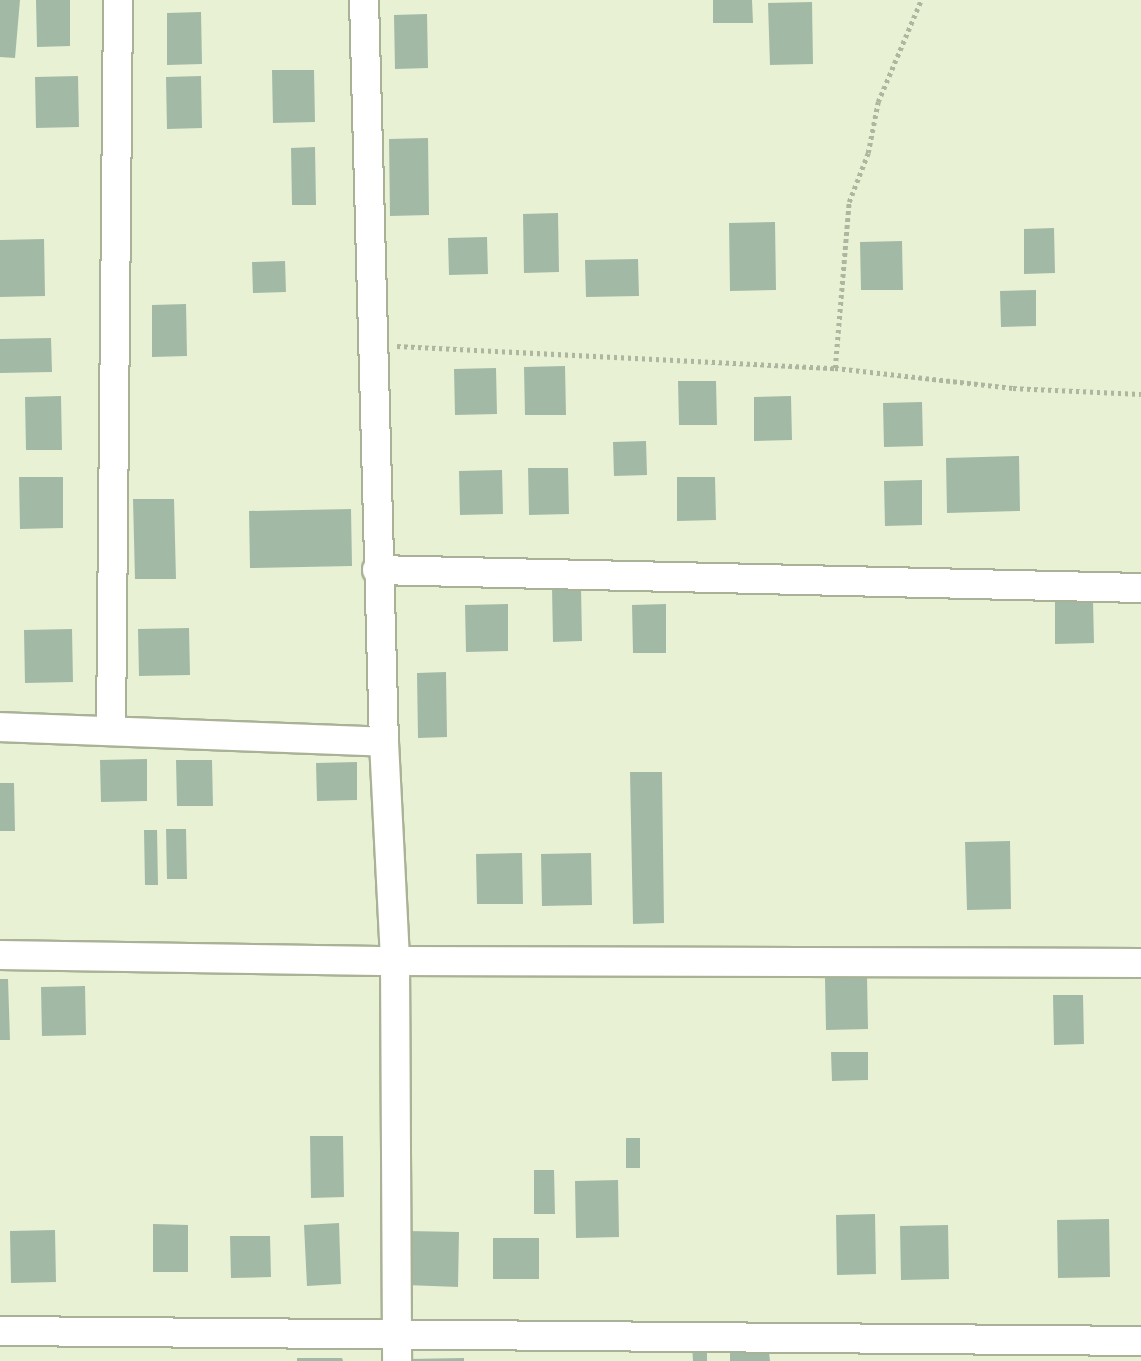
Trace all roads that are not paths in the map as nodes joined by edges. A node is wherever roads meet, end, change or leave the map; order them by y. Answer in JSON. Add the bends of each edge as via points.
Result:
{"nodes":[{"id":1,"x":118,"y":0,"type":"edge"},
{"id":2,"x":364,"y":0,"type":"edge"},
{"id":3,"x":377,"y":570,"type":"junction"},
{"id":4,"x":1141,"y":588,"type":"edge"},
{"id":5,"x":0,"y":727,"type":"edge"},
{"id":6,"x":111,"y":731,"type":"junction"},
{"id":7,"x":384,"y":742,"type":"junction"},
{"id":8,"x":0,"y":955,"type":"edge"},
{"id":9,"x":395,"y":961,"type":"junction"},
{"id":10,"x":1141,"y":962,"type":"edge"},
{"id":11,"x":0,"y":1331,"type":"edge"},
{"id":12,"x":1141,"y":1342,"type":"edge"},
{"id":13,"x":397,"y":1347,"type":"edge"}],
"edges":[{"from":1,"to":6,"type":"street"},
{"from":2,"to":3,"type":"street"},
{"from":3,"to":4,"type":"street"},
{"from":3,"to":7,"type":"street"},
{"from":5,"to":6,"type":"street"},
{"from":6,"to":7,"type":"street"},
{"from":7,"to":9,"type":"street"},
{"from":8,"to":9,"type":"street"},
{"from":9,"to":10,"type":"street"},
{"from":9,"to":13,"type":"street"},
{"from":11,"to":13,"type":"street"},
{"from":12,"to":13,"type":"street"}]}
